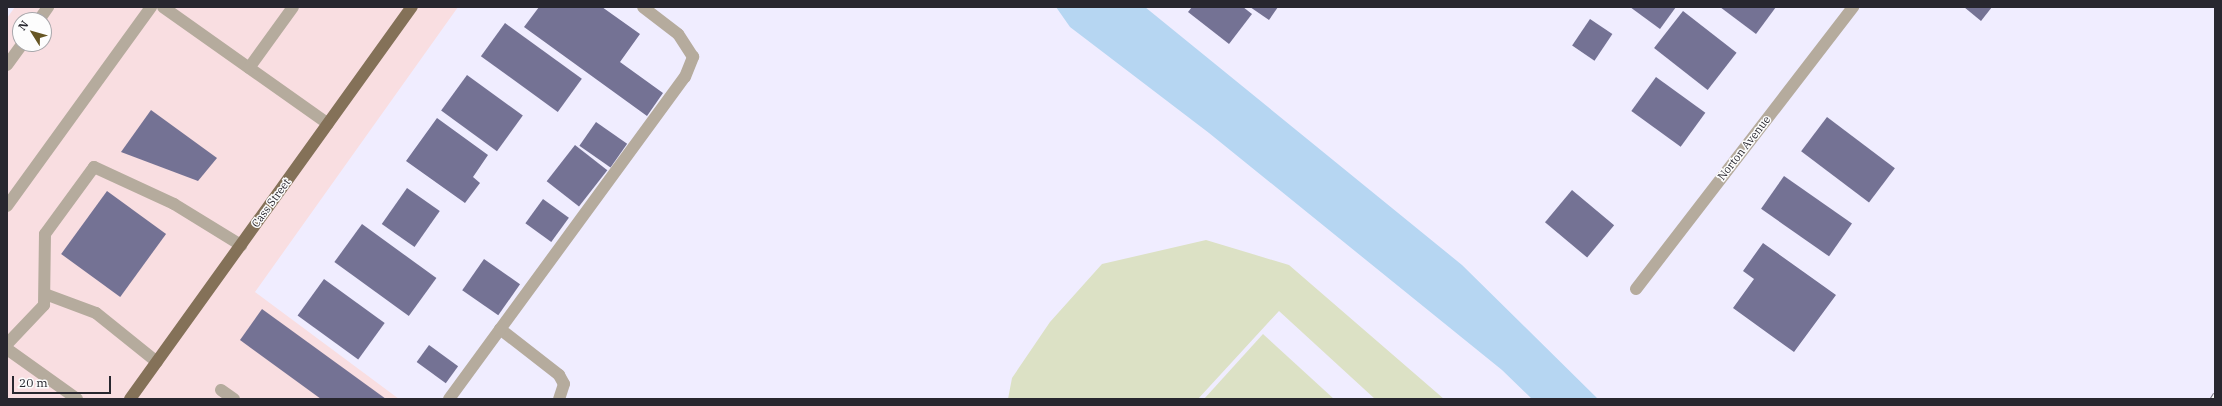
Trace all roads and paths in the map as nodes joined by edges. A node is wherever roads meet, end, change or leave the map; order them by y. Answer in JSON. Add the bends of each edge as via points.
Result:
{"nodes":[{"id":1,"x":151,"y":7,"type":"edge"},
{"id":2,"x":163,"y":7,"type":"edge"},
{"id":3,"x":293,"y":7,"type":"edge"},
{"id":4,"x":412,"y":7,"type":"edge"},
{"id":5,"x":643,"y":7,"type":"edge"},
{"id":6,"x":1853,"y":7,"type":"edge"},
{"id":7,"x":16,"y":52,"type":"edge"},
{"id":8,"x":7,"y":65,"type":"edge"},
{"id":9,"x":249,"y":68,"type":"junction"},
{"id":10,"x":328,"y":124,"type":"junction"},
{"id":11,"x":7,"y":206,"type":"edge"},
{"id":12,"x":241,"y":245,"type":"junction"},
{"id":13,"x":1636,"y":289,"type":"dead end"},
{"id":14,"x":45,"y":294,"type":"junction"},
{"id":15,"x":500,"y":329,"type":"junction"},
{"id":16,"x":7,"y":344,"type":"edge"},
{"id":17,"x":7,"y":349,"type":"edge"},
{"id":18,"x":157,"y":362,"type":"junction"},
{"id":19,"x":221,"y":390,"type":"dead end"},
{"id":20,"x":77,"y":399,"type":"edge"},
{"id":21,"x":130,"y":399,"type":"edge"},
{"id":22,"x":234,"y":399,"type":"edge"},
{"id":23,"x":449,"y":399,"type":"edge"},
{"id":24,"x":559,"y":399,"type":"edge"}],
"edges":[{"from":1,"to":11,"type":"street"},
{"from":2,"to":9,"type":"street"},
{"from":3,"to":9,"type":"street"},
{"from":4,"to":10,"type":"main road","name":"Cass Street"},
{"from":5,"to":15,"type":"street","via":[[678,34],[693,57],[685,77]]},
{"from":6,"to":13,"type":"street","name":"Norton Avenue"},
{"from":7,"to":8,"type":"street"},
{"from":9,"to":10,"type":"street"},
{"from":10,"to":12,"type":"main road","name":"Cass Street"},
{"from":12,"to":14,"type":"street","via":[[174,204],[94,167],[45,234]]},
{"from":12,"to":18,"type":"main road","name":"Cass Street"},
{"from":14,"to":16,"type":"street","via":[[44,305]]},
{"from":14,"to":18,"type":"street","via":[[96,313]]},
{"from":15,"to":23,"type":"street"},
{"from":15,"to":24,"type":"street","via":[[559,375],[564,384]]},
{"from":17,"to":20,"type":"street"},
{"from":18,"to":21,"type":"main road","name":"Cass Street"},
{"from":19,"to":22,"type":"street"}]}
